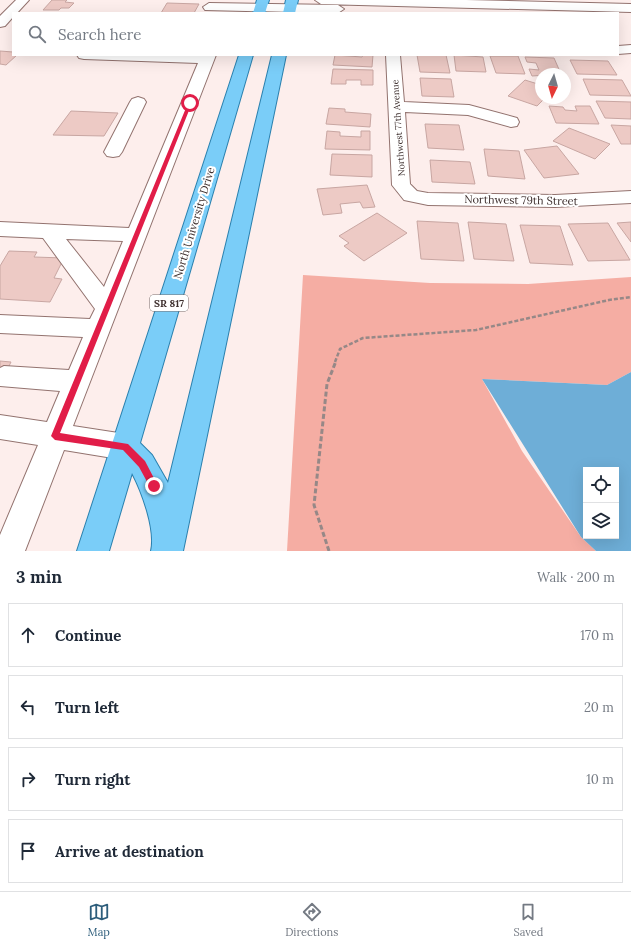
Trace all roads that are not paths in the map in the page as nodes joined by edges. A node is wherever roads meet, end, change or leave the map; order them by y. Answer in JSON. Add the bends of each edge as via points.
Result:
{"nodes":[{"id":1,"x":23,"y":0,"type":"edge"},
{"id":2,"x":321,"y":0,"type":"edge"},
{"id":3,"x":208,"y":7,"type":"edge"},
{"id":4,"x":261,"y":7,"type":"edge"},
{"id":5,"x":290,"y":7,"type":"edge"},
{"id":6,"x":468,"y":12,"type":"edge"},
{"id":7,"x":584,"y":12,"type":"edge"},
{"id":8,"x":0,"y":22,"type":"edge"},
{"id":9,"x":146,"y":56,"type":"edge"},
{"id":10,"x":246,"y":56,"type":"edge"},
{"id":11,"x":279,"y":56,"type":"edge"},
{"id":12,"x":393,"y":56,"type":"edge"},
{"id":13,"x":208,"y":57,"type":"edge"},
{"id":14,"x":138,"y":102,"type":"dead end"},
{"id":15,"x":396,"y":107,"type":"junction"},
{"id":16,"x":512,"y":122,"type":"dead end"},
{"id":17,"x":113,"y":152,"type":"dead end"},
{"id":18,"x":411,"y":196,"type":"joint"},
{"id":19,"x":631,"y":197,"type":"edge"},
{"id":20,"x":0,"y":229,"type":"edge"},
{"id":21,"x":49,"y":231,"type":"junction"},
{"id":22,"x":136,"y":235,"type":"junction"},
{"id":23,"x":103,"y":318,"type":"junction"},
{"id":24,"x":0,"y":324,"type":"edge"},
{"id":25,"x":4,"y":377,"type":"dead end"},
{"id":26,"x":78,"y":381,"type":"junction"},
{"id":27,"x":0,"y":427,"type":"edge"},
{"id":28,"x":55,"y":436,"type":"junction"},
{"id":29,"x":125,"y":447,"type":"junction"},
{"id":30,"x":168,"y":545,"type":"edge"},
{"id":31,"x":9,"y":551,"type":"edge"},
{"id":32,"x":93,"y":551,"type":"edge"}],
"edges":[{"from":1,"to":8,"type":"street"},
{"from":2,"to":7,"type":"street"},
{"from":3,"to":4,"type":"street"},
{"from":4,"to":5,"type":"street"},
{"from":5,"to":6,"type":"street"},
{"from":9,"to":13,"type":"street"},
{"from":10,"to":29,"type":"main road","name":"North University Drive","number":"SR 817"},
{"from":11,"to":30,"type":"main road"},
{"from":12,"to":15,"type":"street","name":"Northwest 77th Avenue"},
{"from":13,"to":22,"type":"street"},
{"from":14,"to":17,"type":"street"},
{"from":15,"to":16,"type":"street","via":[[469,110]]},
{"from":15,"to":18,"type":"street","name":"Northwest 77th Avenue","via":[[401,185]]},
{"from":18,"to":19,"type":"street","name":"Northwest 79th Street","via":[[428,199],[540,202]]},
{"from":20,"to":21,"type":"street"},
{"from":21,"to":22,"type":"street"},
{"from":21,"to":23,"type":"street"},
{"from":22,"to":23,"type":"street"},
{"from":23,"to":24,"type":"street"},
{"from":23,"to":26,"type":"street"},
{"from":25,"to":26,"type":"street"},
{"from":26,"to":28,"type":"street"},
{"from":27,"to":28,"type":"street"},
{"from":28,"to":29,"type":"street"},
{"from":28,"to":31,"type":"street"},
{"from":29,"to":30,"type":"main road","via":[[142,464],[154,486]]},
{"from":29,"to":32,"type":"main road","name":"North University Drive","number":"SR 817"}]}
